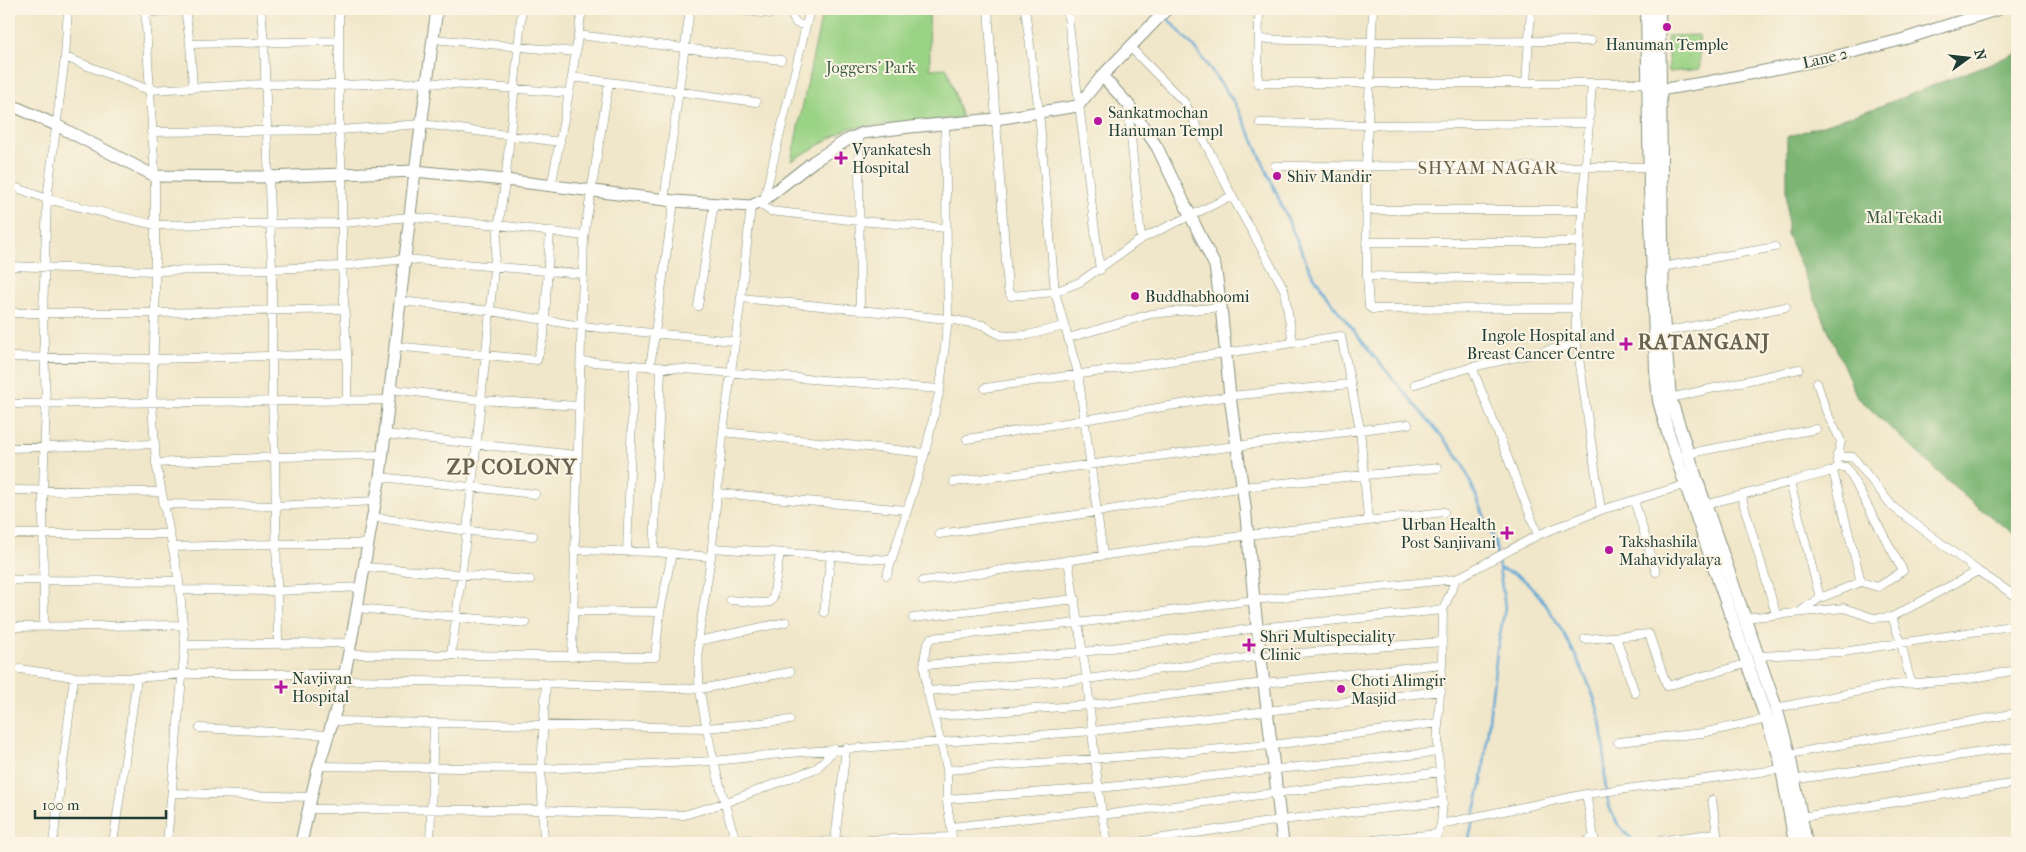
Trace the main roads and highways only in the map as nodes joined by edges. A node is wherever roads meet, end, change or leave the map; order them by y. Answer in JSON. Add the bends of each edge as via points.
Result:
{"nodes":[{"id":1,"x":1647,"y":9,"type":"edge"},
{"id":2,"x":1659,"y":9,"type":"edge"},
{"id":3,"x":1651,"y":88,"type":"junction"},
{"id":4,"x":1682,"y":455,"type":"junction"},
{"id":5,"x":1700,"y":507,"type":"junction"},
{"id":6,"x":1753,"y":660,"type":"junction"},
{"id":7,"x":1788,"y":774,"type":"junction"},
{"id":8,"x":1795,"y":843,"type":"edge"},
{"id":9,"x":1806,"y":843,"type":"edge"}],
"edges":[{"from":1,"to":3,"type":"main road"},
{"from":2,"to":3,"type":"main road"},
{"from":3,"to":4,"type":"main road","via":[[1664,332],[1670,398]]},
{"from":3,"to":4,"type":"main road","via":[[1656,370],[1659,401],[1668,432]]},
{"from":4,"to":5,"type":"main road"},
{"from":5,"to":6,"type":"main road"},
{"from":5,"to":6,"type":"main road","via":[[1744,618]]},
{"from":6,"to":7,"type":"main road","via":[[1767,718]]},
{"from":6,"to":7,"type":"main road","via":[[1776,708],[1789,754]]},
{"from":7,"to":8,"type":"main road"},
{"from":7,"to":9,"type":"main road"}]}
